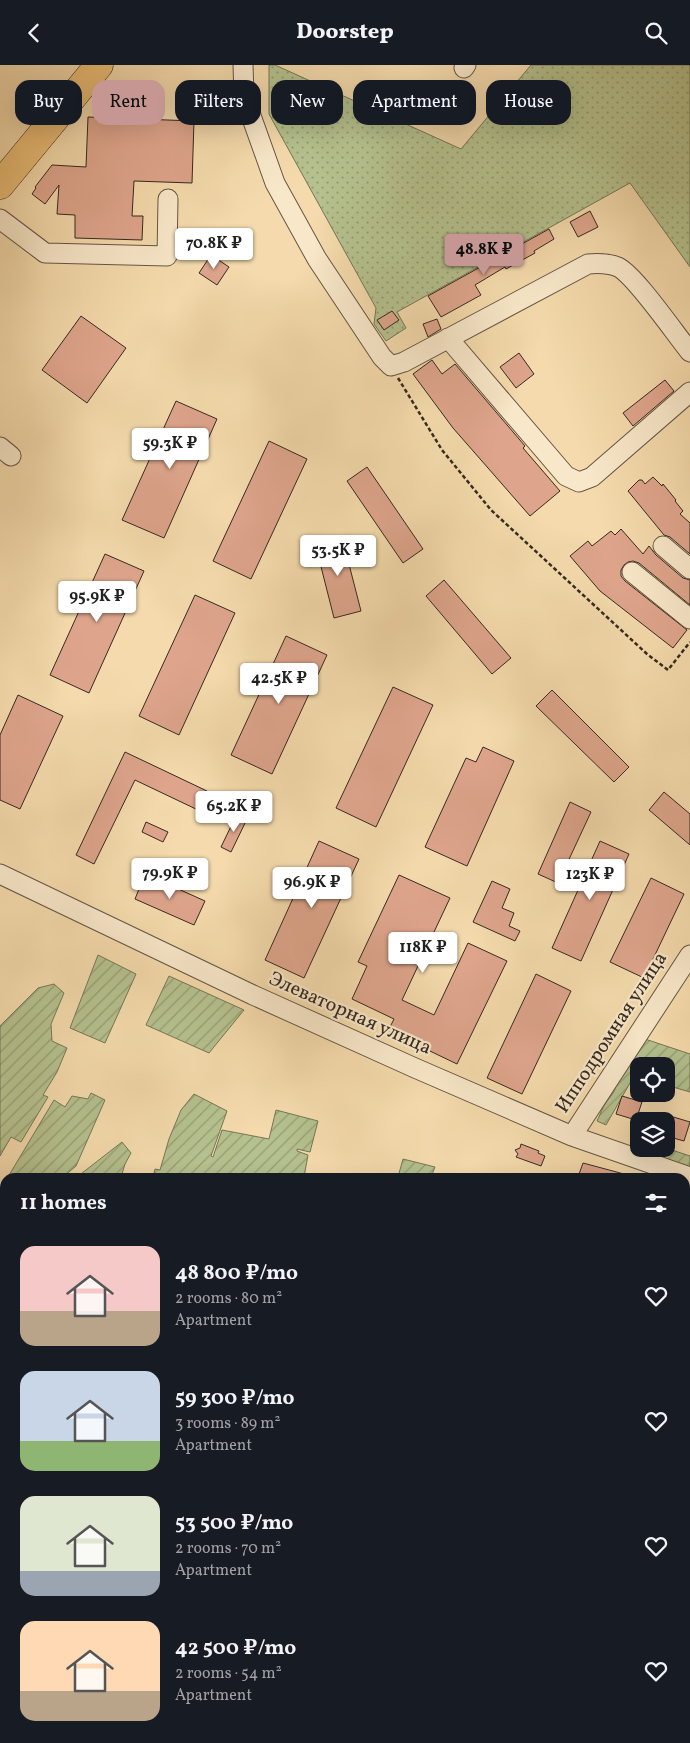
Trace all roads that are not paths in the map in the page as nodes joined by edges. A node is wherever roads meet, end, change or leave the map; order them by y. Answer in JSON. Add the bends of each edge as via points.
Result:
{"nodes":[{"id":1,"x":99,"y":65,"type":"edge"},
{"id":2,"x":244,"y":65,"type":"edge"},
{"id":3,"x":0,"y":185,"type":"edge"},
{"id":4,"x":168,"y":199,"type":"dead end"},
{"id":5,"x":0,"y":219,"type":"edge"},
{"id":6,"x":448,"y":338,"type":"junction"},
{"id":7,"x":690,"y":352,"type":"edge"},
{"id":8,"x":690,"y":392,"type":"edge"},
{"id":9,"x":663,"y":546,"type":"dead end"},
{"id":10,"x":690,"y":569,"type":"edge"},
{"id":11,"x":632,"y":572,"type":"dead end"},
{"id":12,"x":690,"y":619,"type":"edge"},
{"id":13,"x":0,"y":874,"type":"edge"},
{"id":14,"x":690,"y":955,"type":"edge"},
{"id":15,"x":572,"y":1135,"type":"junction"},
{"id":16,"x":679,"y":1173,"type":"edge"}],
"edges":[{"from":1,"to":3,"type":"highway"},
{"from":2,"to":6,"type":"street","via":[[244,96],[274,183],[317,259],[382,357],[391,365],[404,362]]},
{"from":4,"to":5,"type":"street","via":[[167,256],[46,253]]},
{"from":6,"to":7,"type":"street","via":[[588,264],[603,263],[619,267],[632,277]]},
{"from":6,"to":8,"type":"street","via":[[566,476],[578,482],[592,477]]},
{"from":9,"to":10,"type":"street"},
{"from":11,"to":12,"type":"street"},
{"from":13,"to":15,"type":"street","name":"Элеваторная улица","via":[[252,995]]},
{"from":14,"to":15,"type":"street","name":"Ипподромная улица"},
{"from":15,"to":16,"type":"street","name":"Элеваторная улица"}]}
